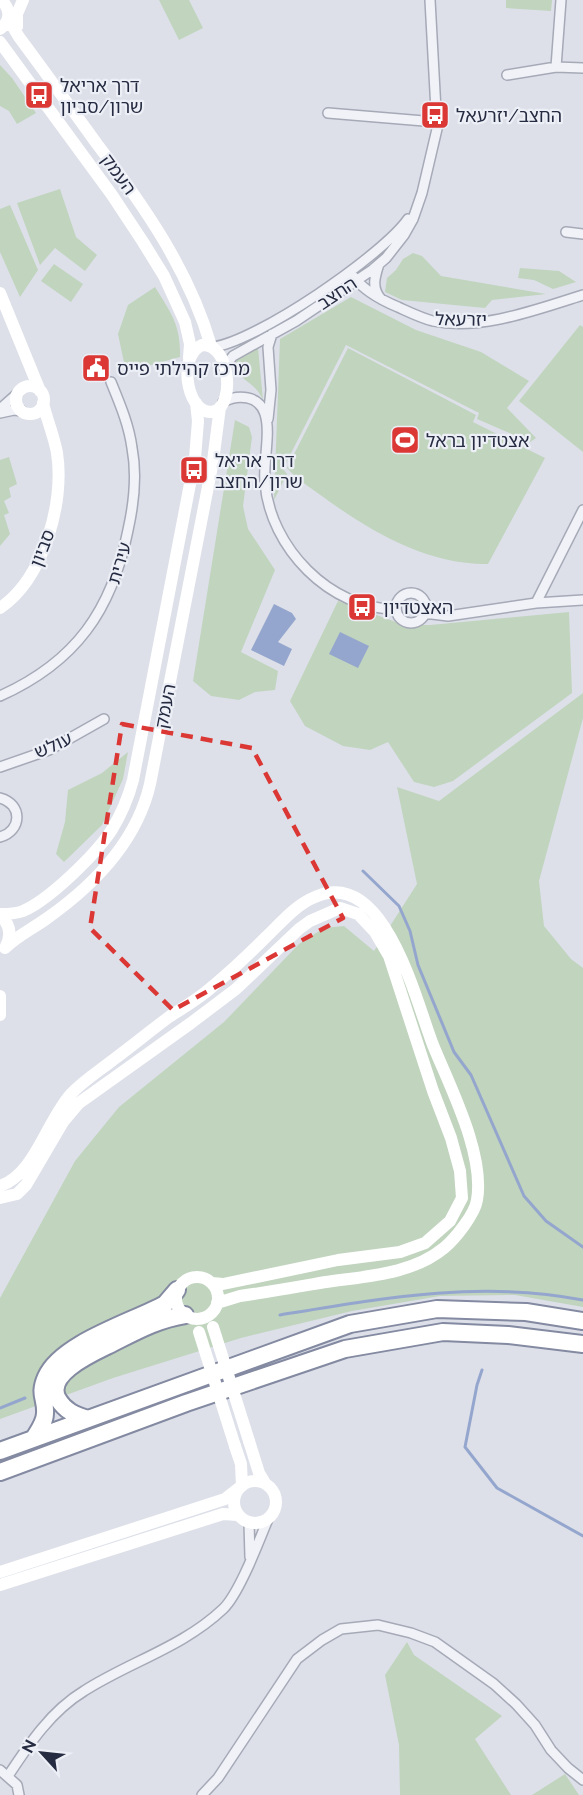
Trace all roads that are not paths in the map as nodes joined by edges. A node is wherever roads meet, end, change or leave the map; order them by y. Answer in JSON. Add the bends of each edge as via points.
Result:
{"nodes":[{"id":1,"x":0,"y":0,"type":"edge"},
{"id":2,"x":17,"y":0,"type":"edge"},
{"id":3,"x":23,"y":0,"type":"edge"},
{"id":4,"x":430,"y":0,"type":"edge"},
{"id":5,"x":561,"y":0,"type":"edge"},
{"id":6,"x":9,"y":12,"type":"junction"},
{"id":7,"x":0,"y":29,"type":"edge"},
{"id":8,"x":19,"y":37,"type":"junction"},
{"id":9,"x":0,"y":42,"type":"edge"},
{"id":10,"x":0,"y":53,"type":"edge"},
{"id":11,"x":18,"y":66,"type":"junction"},
{"id":12,"x":556,"y":67,"type":"junction"},
{"id":13,"x":583,"y":68,"type":"edge"},
{"id":14,"x":507,"y":75,"type":"dead end"},
{"id":15,"x":328,"y":113,"type":"dead end"},
{"id":16,"x":436,"y":122,"type":"junction"},
{"id":17,"x":422,"y":193,"type":"junction"},
{"id":18,"x":566,"y":232,"type":"dead end"},
{"id":19,"x":583,"y":234,"type":"edge"},
{"id":20,"x":380,"y":263,"type":"junction"},
{"id":21,"x":349,"y":272,"type":"junction"},
{"id":22,"x":356,"y":281,"type":"junction"},
{"id":23,"x":0,"y":293,"type":"edge"},
{"id":24,"x":583,"y":295,"type":"edge"},
{"id":25,"x":383,"y":300,"type":"junction"},
{"id":26,"x":0,"y":314,"type":"edge"},
{"id":27,"x":272,"y":334,"type":"junction"},
{"id":28,"x":212,"y":346,"type":"junction"},
{"id":29,"x":189,"y":358,"type":"junction"},
{"id":30,"x":225,"y":371,"type":"junction"},
{"id":31,"x":111,"y":382,"type":"dead end"},
{"id":32,"x":19,"y":391,"type":"junction"},
{"id":33,"x":41,"y":397,"type":"junction"},
{"id":34,"x":249,"y":398,"type":"junction"},
{"id":35,"x":196,"y":403,"type":"junction"},
{"id":36,"x":222,"y":405,"type":"junction"},
{"id":37,"x":0,"y":411,"type":"edge"},
{"id":38,"x":23,"y":412,"type":"junction"},
{"id":39,"x":267,"y":430,"type":"junction"},
{"id":40,"x":58,"y":474,"type":"junction"},
{"id":41,"x":583,"y":510,"type":"edge"},
{"id":42,"x":583,"y":600,"type":"edge"},
{"id":43,"x":536,"y":603,"type":"junction"},
{"id":44,"x":0,"y":608,"type":"edge"},
{"id":45,"x":396,"y":609,"type":"junction"},
{"id":46,"x":424,"y":613,"type":"junction"},
{"id":47,"x":0,"y":696,"type":"edge"},
{"id":48,"x":104,"y":719,"type":"dead end"},
{"id":49,"x":0,"y":767,"type":"edge"},
{"id":50,"x":0,"y":798,"type":"edge"},
{"id":51,"x":0,"y":837,"type":"edge"},
{"id":52,"x":0,"y":915,"type":"edge"},
{"id":53,"x":2,"y":952,"type":"edge"},
{"id":54,"x":0,"y":996,"type":"edge"},
{"id":55,"x":0,"y":1016,"type":"edge"},
{"id":56,"x":4,"y":1183,"type":"edge"},
{"id":57,"x":0,"y":1198,"type":"edge"},
{"id":58,"x":212,"y":1283,"type":"junction"},
{"id":59,"x":177,"y":1290,"type":"junction"},
{"id":60,"x":216,"y":1306,"type":"junction"},
{"id":61,"x":188,"y":1317,"type":"junction"},
{"id":62,"x":583,"y":1321,"type":"edge"},
{"id":63,"x":583,"y":1344,"type":"edge"},
{"id":64,"x":88,"y":1419,"type":"junction"},
{"id":65,"x":34,"y":1438,"type":"junction"},
{"id":66,"x":0,"y":1451,"type":"edge"},
{"id":67,"x":0,"y":1472,"type":"edge"},
{"id":68,"x":265,"y":1483,"type":"junction"},
{"id":69,"x":240,"y":1487,"type":"junction"},
{"id":70,"x":238,"y":1515,"type":"junction"},
{"id":71,"x":268,"y":1519,"type":"junction"},
{"id":72,"x":249,"y":1523,"type":"junction"},
{"id":73,"x":249,"y":1562,"type":"junction"},
{"id":74,"x":0,"y":1572,"type":"edge"},
{"id":75,"x":0,"y":1586,"type":"edge"},
{"id":76,"x":4,"y":1773,"type":"edge"},
{"id":77,"x":583,"y":1780,"type":"edge"},
{"id":78,"x":20,"y":1795,"type":"edge"},
{"id":79,"x":202,"y":1795,"type":"edge"}],
"edges":[{"from":1,"to":6,"type":"street","name":"העמק"},
{"from":2,"to":6,"type":"street"},
{"from":3,"to":8,"type":"street","via":[[17,14]]},
{"from":4,"to":16,"type":"street","name":"החצב"},
{"from":5,"to":12,"type":"street"},
{"from":6,"to":7,"type":"street"},
{"from":6,"to":8,"type":"street","name":"העמק"},
{"from":8,"to":28,"type":"street","name":"העמק","via":[[159,232],[193,294]]},
{"from":9,"to":11,"type":"street","name":"העמק"},
{"from":10,"to":11,"type":"street"},
{"from":11,"to":29,"type":"street","name":"העמק","via":[[149,250],[185,322]]},
{"from":12,"to":13,"type":"street"},
{"from":12,"to":14,"type":"street"},
{"from":15,"to":16,"type":"street"},
{"from":16,"to":17,"type":"street","name":"החצב"},
{"from":17,"to":20,"type":"street","name":"החצב","via":[[404,235]]},
{"from":17,"to":21,"type":"street","name":"החצב","via":[[394,236]]},
{"from":18,"to":19,"type":"street"},
{"from":20,"to":22,"type":"street","name":"החצב"},
{"from":20,"to":25,"type":"street","via":[[374,281]]},
{"from":21,"to":22,"type":"street","name":"יזרעאל"},
{"from":21,"to":28,"type":"street","name":"החצב","via":[[260,328],[226,345]]},
{"from":22,"to":25,"type":"street","name":"יזרעאל"},
{"from":22,"to":27,"type":"street","name":"החצב"},
{"from":23,"to":33,"type":"street","name":"סביון"},
{"from":24,"to":25,"type":"street","name":"יזרעאל","via":[[515,316],[456,323],[434,321]]},
{"from":26,"to":32,"type":"street","via":[[22,369]]},
{"from":27,"to":30,"type":"street","name":"החצב","via":[[233,356]]},
{"from":27,"to":39,"type":"street","via":[[267,346],[271,390]]},
{"from":28,"to":29,"type":"street","via":[[196,348]]},
{"from":28,"to":30,"type":"street","via":[[220,353]]},
{"from":29,"to":35,"type":"street","via":[[189,388]]},
{"from":30,"to":34,"type":"street","via":[[234,388]]},
{"from":30,"to":36,"type":"street","via":[[227,385]]},
{"from":31,"to":47,"type":"street","name":"עירית","via":[[127,424],[134,472],[130,520],[118,574],[108,598],[76,645],[33,679]]},
{"from":32,"to":33,"type":"street","via":[[30,386]]},
{"from":32,"to":37,"type":"street"},
{"from":32,"to":38,"type":"street","via":[[16,402]]},
{"from":33,"to":38,"type":"street","via":[[38,411]]},
{"from":33,"to":40,"type":"street","name":"סביון","via":[[55,444]]},
{"from":34,"to":36,"type":"street","via":[[237,397]]},
{"from":34,"to":39,"type":"street","via":[[265,411]]},
{"from":35,"to":36,"type":"street","via":[[210,411]]},
{"from":35,"to":52,"type":"street","name":"העמק","via":[[195,458],[126,805],[102,843],[48,894],[24,911]]},
{"from":36,"to":53,"type":"street","name":"העמק","via":[[142,812],[126,842],[106,866],[60,908]]},
{"from":37,"to":38,"type":"street"},
{"from":38,"to":40,"type":"street","name":"סביון","via":[[41,426]]},
{"from":39,"to":45,"type":"street","via":[[268,506],[284,543],[315,578],[337,592],[372,607]]},
{"from":40,"to":44,"type":"street","name":"סביון","via":[[55,508],[41,555],[24,586]]},
{"from":41,"to":43,"type":"street"},
{"from":42,"to":43,"type":"street"},
{"from":43,"to":46,"type":"street","via":[[448,616]]},
{"from":45,"to":46,"type":"street","via":[[402,620],[410,623]]},
{"from":45,"to":46,"type":"street","via":[[402,596],[416,594],[423,600]]},
{"from":48,"to":49,"type":"street","name":"עולש","via":[[49,750]]},
{"from":50,"to":51,"type":"street","via":[[13,805],[18,818],[14,829]]},
{"from":52,"to":53,"type":"street","via":[[10,932]]},
{"from":54,"to":55,"type":"street"},
{"from":56,"to":60,"type":"street","via":[[21,1173],[58,1110],[82,1083],[212,988],[291,912],[315,896],[334,893],[353,897],[375,914],[396,945],[411,980],[468,1131],[478,1174],[477,1201],[466,1222],[444,1248],[414,1266],[240,1296]]},
{"from":57,"to":58,"type":"street","via":[[17,1194],[26,1185],[63,1122],[79,1103],[236,988],[299,928],[340,908],[358,914],[389,956],[451,1138],[462,1198],[450,1221],[425,1243],[400,1252]]},
{"from":58,"to":59,"type":"street","via":[[200,1276],[193,1277]]},
{"from":58,"to":60,"type":"street"},
{"from":59,"to":61,"type":"street","via":[[177,1305]]},
{"from":59,"to":65,"type":"highway","via":[[165,1304],[67,1352],[52,1366],[42,1388],[43,1422]]},
{"from":60,"to":61,"type":"street","via":[[204,1318]]},
{"from":60,"to":68,"type":"street","bridge":true,"via":[[213,1327]]},
{"from":61,"to":64,"type":"highway","via":[[168,1317],[143,1328],[64,1372],[56,1385],[56,1395],[72,1414]]},
{"from":61,"to":69,"type":"street","bridge":true,"via":[[197,1324],[241,1464]]},
{"from":62,"to":64,"type":"highway","via":[[526,1312],[437,1309],[350,1324]]},
{"from":63,"to":67,"type":"highway","via":[[442,1332],[345,1349]]},
{"from":64,"to":65,"type":"highway"},
{"from":65,"to":66,"type":"highway"},
{"from":68,"to":69,"type":"street","via":[[251,1481]]},
{"from":68,"to":71,"type":"street","via":[[276,1500]]},
{"from":69,"to":70,"type":"street","via":[[234,1502]]},
{"from":69,"to":74,"type":"street","via":[[225,1499]]},
{"from":70,"to":72,"type":"street"},
{"from":70,"to":75,"type":"street","via":[[224,1514]]},
{"from":71,"to":72,"type":"street"},
{"from":71,"to":73,"type":"street"},
{"from":72,"to":73,"type":"street"},
{"from":73,"to":76,"type":"street","via":[[225,1608],[169,1647],[83,1691],[57,1712]]},
{"from":76,"to":78,"type":"street"},
{"from":77,"to":79,"type":"street","via":[[551,1750],[535,1725],[494,1684],[435,1642],[378,1625],[341,1629],[297,1659],[218,1779]]}]}
